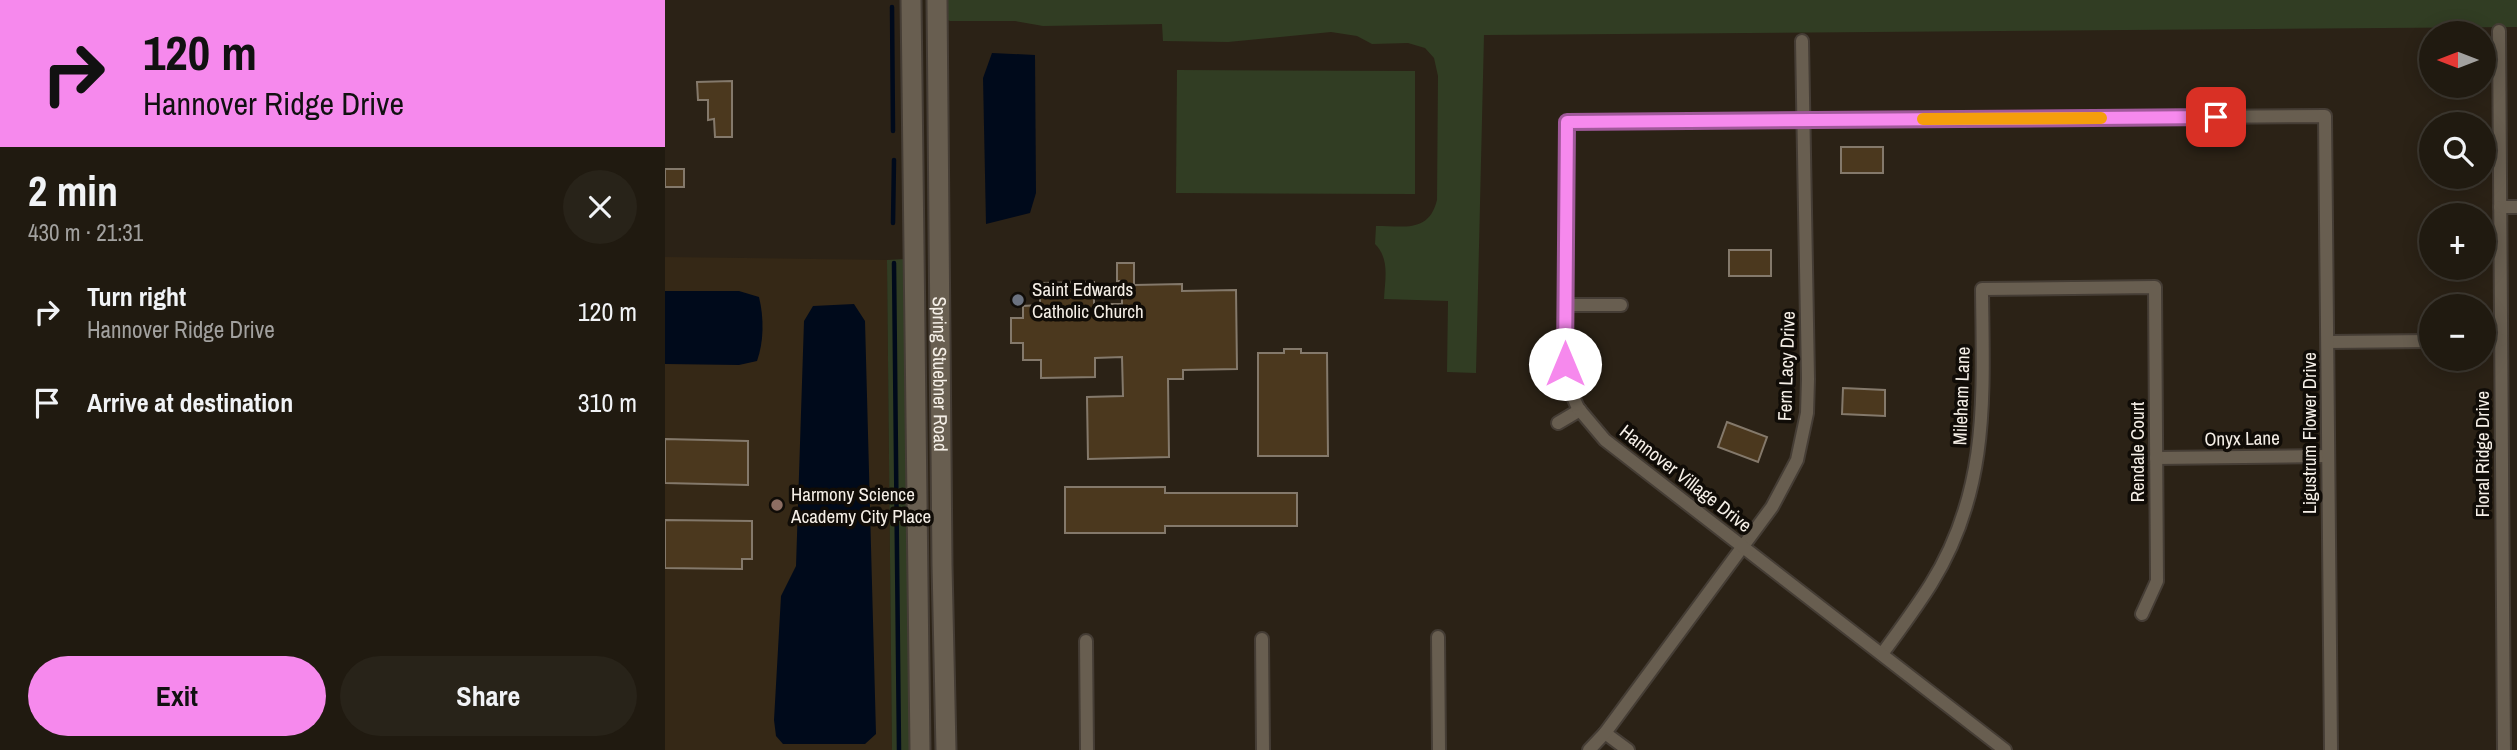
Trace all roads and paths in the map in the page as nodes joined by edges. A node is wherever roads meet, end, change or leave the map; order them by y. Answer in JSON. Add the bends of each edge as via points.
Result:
{"nodes":[{"id":1,"x":911,"y":0,"type":"edge"},
{"id":2,"x":937,"y":0,"type":"edge"},
{"id":3,"x":912,"y":29,"type":"junction"},
{"id":4,"x":937,"y":29,"type":"junction"},
{"id":5,"x":2498,"y":31,"type":"dead end"},
{"id":6,"x":1803,"y":41,"type":"dead end"},
{"id":7,"x":1804,"y":120,"type":"junction"},
{"id":8,"x":2517,"y":207,"type":"edge"},
{"id":9,"x":2500,"y":208,"type":"junction"},
{"id":10,"x":915,"y":249,"type":"junction"},
{"id":11,"x":940,"y":249,"type":"junction"},
{"id":12,"x":2155,"y":287,"type":"joint"},
{"id":13,"x":1566,"y":305,"type":"junction"},
{"id":14,"x":1621,"y":305,"type":"dead end"},
{"id":15,"x":2496,"y":340,"type":"edge"},
{"id":16,"x":2501,"y":340,"type":"junction"},
{"id":17,"x":2419,"y":341,"type":"edge"},
{"id":18,"x":2327,"y":342,"type":"junction"},
{"id":19,"x":1580,"y":410,"type":"junction"},
{"id":20,"x":1558,"y":423,"type":"dead end"},
{"id":21,"x":2328,"y":456,"type":"junction"},
{"id":22,"x":2156,"y":458,"type":"junction"},
{"id":23,"x":1742,"y":546,"type":"junction"},
{"id":24,"x":942,"y":565,"type":"junction"},
{"id":25,"x":917,"y":566,"type":"junction"},
{"id":26,"x":2142,"y":614,"type":"dead end"},
{"id":27,"x":1438,"y":637,"type":"dead end"},
{"id":28,"x":1262,"y":639,"type":"dead end"},
{"id":29,"x":1086,"y":641,"type":"dead end"},
{"id":30,"x":1882,"y":654,"type":"junction"},
{"id":31,"x":1605,"y":733,"type":"junction"},
{"id":32,"x":920,"y":750,"type":"edge"},
{"id":33,"x":946,"y":750,"type":"edge"},
{"id":34,"x":1087,"y":750,"type":"edge"},
{"id":35,"x":1263,"y":750,"type":"edge"},
{"id":36,"x":1439,"y":750,"type":"edge"},
{"id":37,"x":1589,"y":750,"type":"edge"},
{"id":38,"x":1628,"y":750,"type":"edge"},
{"id":39,"x":2005,"y":750,"type":"edge"},
{"id":40,"x":2331,"y":750,"type":"edge"},
{"id":41,"x":2504,"y":750,"type":"edge"}],
"edges":[{"from":1,"to":3,"type":"main road","name":"Spring Stuebner Road"},
{"from":2,"to":4,"type":"main road","name":"Spring Stuebner Road"},
{"from":3,"to":4,"type":"main road"},
{"from":3,"to":10,"type":"main road","name":"Spring Stuebner Road"},
{"from":4,"to":11,"type":"main road","name":"Spring Stuebner Road"},
{"from":5,"to":9,"type":"street","name":"Floral Ridge Drive"},
{"from":6,"to":7,"type":"street","name":"Fern Lacy Drive"},
{"from":7,"to":13,"type":"street","name":"Hannover Village Drive","via":[[1567,122]]},
{"from":7,"to":18,"type":"street","name":"Ligustrum Flower Drive","via":[[2325,116]]},
{"from":7,"to":23,"type":"street","name":"Fern Lacy Drive","via":[[1807,413],[1797,460],[1772,507]]},
{"from":8,"to":9,"type":"street"},
{"from":9,"to":16,"type":"street","name":"Floral Ridge Drive"},
{"from":10,"to":11,"type":"main road"},
{"from":10,"to":25,"type":"main road","name":"Spring Stuebner Road"},
{"from":11,"to":24,"type":"main road","name":"Spring Stuebner Road"},
{"from":12,"to":22,"type":"street","name":"Rendale Court"},
{"from":12,"to":30,"type":"street","name":"Mileham Lane","via":[[1982,289],[1983,414],[1973,483],[1959,527],[1931,584]]},
{"from":13,"to":14,"type":"street"},
{"from":13,"to":19,"type":"street","name":"Hannover Village Drive","via":[[1565,364]]},
{"from":15,"to":16,"type":"street"},
{"from":16,"to":41,"type":"street","name":"Floral Ridge Drive"},
{"from":17,"to":18,"type":"street"},
{"from":18,"to":21,"type":"street","name":"Ligustrum Flower Drive"},
{"from":19,"to":20,"type":"street"},
{"from":19,"to":23,"type":"street","name":"Hannover Village Drive","via":[[1605,440]]},
{"from":21,"to":22,"type":"street","name":"Onyx Lane"},
{"from":21,"to":40,"type":"street","name":"Ligustrum Flower Drive"},
{"from":22,"to":26,"type":"street","name":"Rendale Court","via":[[2157,581]]},
{"from":23,"to":30,"type":"street","name":"Hannover Village Drive"},
{"from":23,"to":31,"type":"street","name":"Fern Lacy Drive"},
{"from":24,"to":25,"type":"main road"},
{"from":24,"to":33,"type":"main road","name":"Spring Stuebner Road"},
{"from":25,"to":32,"type":"main road","name":"Spring Stuebner Road"},
{"from":27,"to":36,"type":"street"},
{"from":28,"to":35,"type":"street"},
{"from":29,"to":34,"type":"street"},
{"from":30,"to":39,"type":"street","name":"Hannover Village Drive"},
{"from":31,"to":37,"type":"street","name":"Fern Lacy Drive"},
{"from":31,"to":38,"type":"street"}]}
